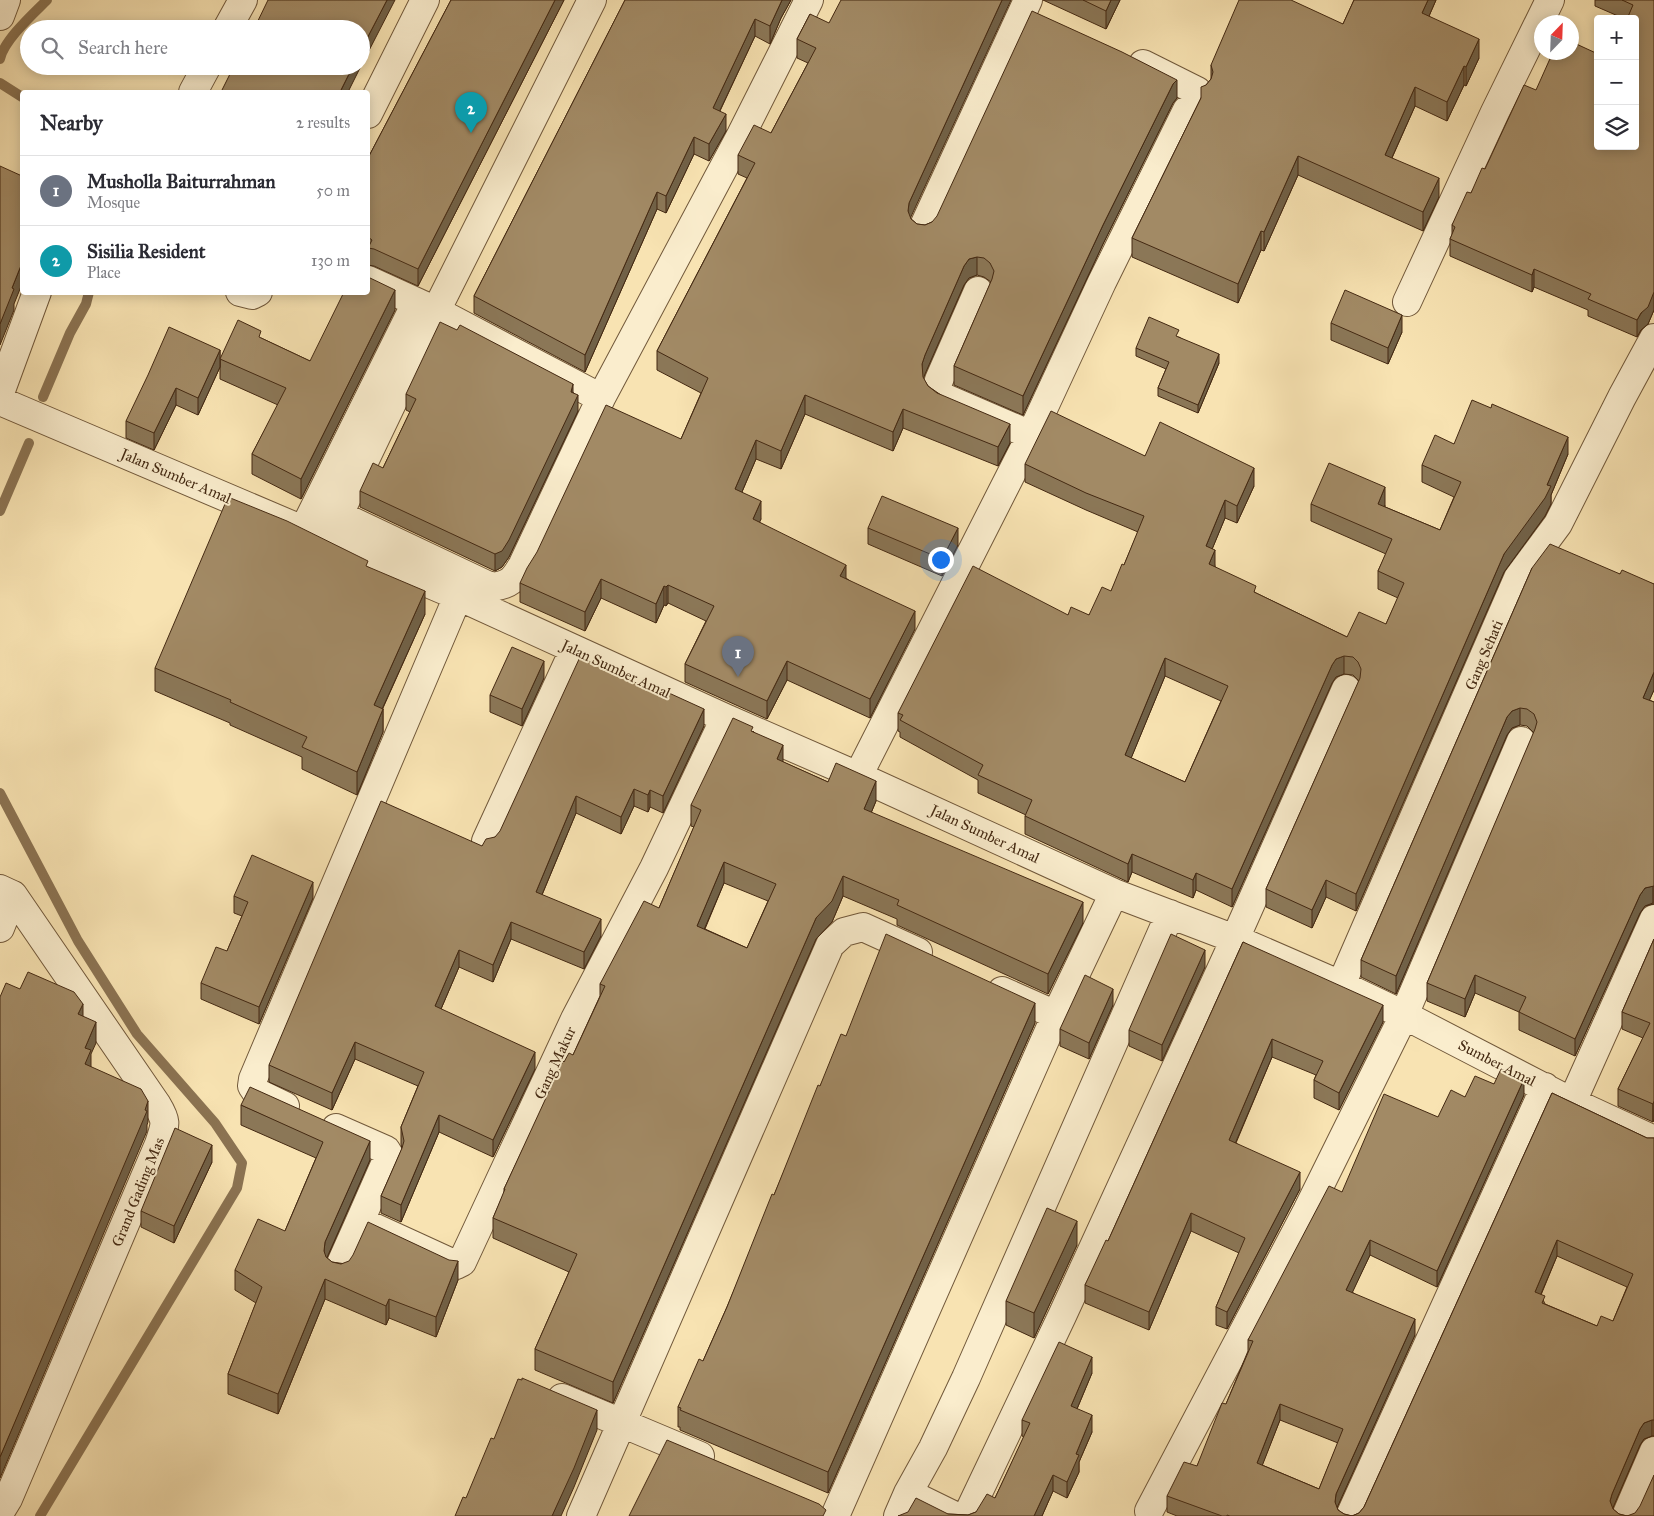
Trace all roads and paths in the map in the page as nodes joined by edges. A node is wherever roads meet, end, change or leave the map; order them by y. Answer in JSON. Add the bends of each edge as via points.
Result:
{"nodes":[{"id":1,"x":6,"y":0,"type":"edge"},
{"id":2,"x":243,"y":0,"type":"edge"},
{"id":3,"x":425,"y":0,"type":"edge"},
{"id":4,"x":592,"y":0,"type":"edge"},
{"id":5,"x":809,"y":0,"type":"edge"},
{"id":6,"x":1550,"y":0,"type":"edge"},
{"id":7,"x":1026,"y":4,"type":"edge"},
{"id":8,"x":0,"y":16,"type":"edge"},
{"id":9,"x":233,"y":20,"type":"edge"},
{"id":10,"x":1050,"y":21,"type":"edge"},
{"id":11,"x":1120,"y":53,"type":"edge"},
{"id":12,"x":202,"y":75,"type":"edge"},
{"id":13,"x":194,"y":90,"type":"edge"},
{"id":14,"x":370,"y":110,"type":"edge"},
{"id":15,"x":923,"y":228,"type":"edge"},
{"id":16,"x":370,"y":281,"type":"edge"},
{"id":17,"x":978,"y":291,"type":"dead end"},
{"id":18,"x":36,"y":295,"type":"edge"},
{"id":19,"x":1407,"y":302,"type":"dead end"},
{"id":20,"x":426,"y":307,"type":"junction"},
{"id":21,"x":1654,"y":338,"type":"edge"},
{"id":22,"x":0,"y":393,"type":"edge"},
{"id":23,"x":601,"y":398,"type":"junction"},
{"id":24,"x":0,"y":401,"type":"edge"},
{"id":25,"x":1031,"y":435,"type":"junction"},
{"id":26,"x":339,"y":515,"type":"junction"},
{"id":27,"x":315,"y":536,"type":"junction"},
{"id":28,"x":458,"y":596,"type":"junction"},
{"id":29,"x":574,"y":650,"type":"junction"},
{"id":30,"x":1346,"y":689,"type":"dead end"},
{"id":31,"x":725,"y":718,"type":"junction"},
{"id":32,"x":1521,"y":741,"type":"dead end"},
{"id":33,"x":858,"y":776,"type":"junction"},
{"id":34,"x":486,"y":841,"type":"edge"},
{"id":35,"x":7,"y":892,"type":"edge"},
{"id":36,"x":1114,"y":893,"type":"junction"},
{"id":37,"x":1170,"y":914,"type":"junction"},
{"id":38,"x":1654,"y":919,"type":"edge"},
{"id":39,"x":0,"y":928,"type":"edge"},
{"id":40,"x":1235,"y":939,"type":"junction"},
{"id":41,"x":942,"y":963,"type":"edge"},
{"id":42,"x":977,"y":979,"type":"edge"},
{"id":43,"x":1341,"y":985,"type":"junction"},
{"id":44,"x":1056,"y":1015,"type":"junction"},
{"id":45,"x":1404,"y":1016,"type":"junction"},
{"id":46,"x":1545,"y":1087,"type":"junction"},
{"id":47,"x":1572,"y":1102,"type":"junction"},
{"id":48,"x":1654,"y":1140,"type":"edge"},
{"id":49,"x":360,"y":1221,"type":"junction"},
{"id":50,"x":339,"y":1268,"type":"edge"},
{"id":51,"x":542,"y":1389,"type":"edge"},
{"id":52,"x":623,"y":1423,"type":"junction"},
{"id":53,"x":1654,"y":1451,"type":"edge"},
{"id":54,"x":720,"y":1464,"type":"edge"},
{"id":55,"x":809,"y":1502,"type":"edge"},
{"id":56,"x":903,"y":1505,"type":"edge"},
{"id":57,"x":1149,"y":1511,"type":"dead end"},
{"id":58,"x":0,"y":1512,"type":"edge"},
{"id":59,"x":835,"y":1515,"type":"edge"},
{"id":60,"x":581,"y":1516,"type":"edge"},
{"id":61,"x":955,"y":1516,"type":"edge"},
{"id":62,"x":967,"y":1516,"type":"edge"},
{"id":63,"x":1350,"y":1516,"type":"edge"},
{"id":64,"x":1626,"y":1516,"type":"edge"}],
"edges":[{"from":1,"to":8,"type":"street"},
{"from":2,"to":9,"type":"street"},
{"from":3,"to":14,"type":"street"},
{"from":4,"to":20,"type":"street"},
{"from":5,"to":23,"type":"street"},
{"from":6,"to":19,"type":"street"},
{"from":7,"to":10,"type":"street"},
{"from":7,"to":15,"type":"street"},
{"from":11,"to":25,"type":"street","via":[[1192,100]]},
{"from":12,"to":13,"type":"street"},
{"from":16,"to":20,"type":"street"},
{"from":17,"to":25,"type":"street","via":[[939,380],[938,393]]},
{"from":18,"to":22,"type":"street"},
{"from":20,"to":23,"type":"street"},
{"from":20,"to":26,"type":"street"},
{"from":20,"to":27,"type":"street"},
{"from":21,"to":43,"type":"street","name":"Gang Sehati","via":[[1558,524],[1518,578]]},
{"from":23,"to":26,"type":"street","via":[[523,564],[514,580],[503,586],[490,587]]},
{"from":24,"to":27,"type":"street","name":"Jalan Sumber Amal"},
{"from":25,"to":33,"type":"street"},
{"from":26,"to":27,"type":"street"},
{"from":27,"to":28,"type":"street","name":"Jalan Sumber Amal"},
{"from":28,"to":29,"type":"street","name":"Jalan Sumber Amal"},
{"from":28,"to":49,"type":"street","via":[[253,1079],[252,1086],[264,1097],[386,1150],[388,1159]]},
{"from":29,"to":31,"type":"street","name":"Jalan Sumber Amal"},
{"from":29,"to":34,"type":"street"},
{"from":30,"to":40,"type":"street"},
{"from":31,"to":33,"type":"street","name":"Jalan Sumber Amal"},
{"from":31,"to":49,"type":"street","name":"Gang Makur","via":[[654,868],[575,1019],[462,1262],[456,1265]]},
{"from":32,"to":45,"type":"street"},
{"from":33,"to":36,"type":"street","name":"Jalan Sumber Amal"},
{"from":35,"to":39,"type":"street","name":"Grand Gading Mas"},
{"from":35,"to":58,"type":"street","name":"Grand Gading Mas","via":[[157,1105],[165,1124],[8,1500]]},
{"from":36,"to":37,"type":"street","name":"Jalan Sumber Amal"},
{"from":36,"to":44,"type":"street"},
{"from":37,"to":40,"type":"street","name":"Jalan Sumber Amal"},
{"from":37,"to":56,"type":"street","via":[[966,1378]]},
{"from":38,"to":47,"type":"street"},
{"from":40,"to":43,"type":"street","name":"Jalan Sumber Amal"},
{"from":40,"to":62,"type":"street"},
{"from":41,"to":52,"type":"street","via":[[863,928],[844,932],[830,945]]},
{"from":42,"to":44,"type":"street"},
{"from":43,"to":45,"type":"street","name":"Sumber Amal"},
{"from":44,"to":59,"type":"street"},
{"from":45,"to":46,"type":"street","name":"Sumber Amal"},
{"from":45,"to":57,"type":"street","via":[[1307,1211]]},
{"from":46,"to":47,"type":"street","name":"Sumber Amal"},
{"from":46,"to":63,"type":"street"},
{"from":47,"to":48,"type":"street","name":"Sumber Amal"},
{"from":49,"to":50,"type":"street"},
{"from":51,"to":52,"type":"street"},
{"from":52,"to":54,"type":"street"},
{"from":52,"to":60,"type":"street"},
{"from":53,"to":64,"type":"street"},
{"from":55,"to":59,"type":"street"},
{"from":56,"to":61,"type":"street"}]}
